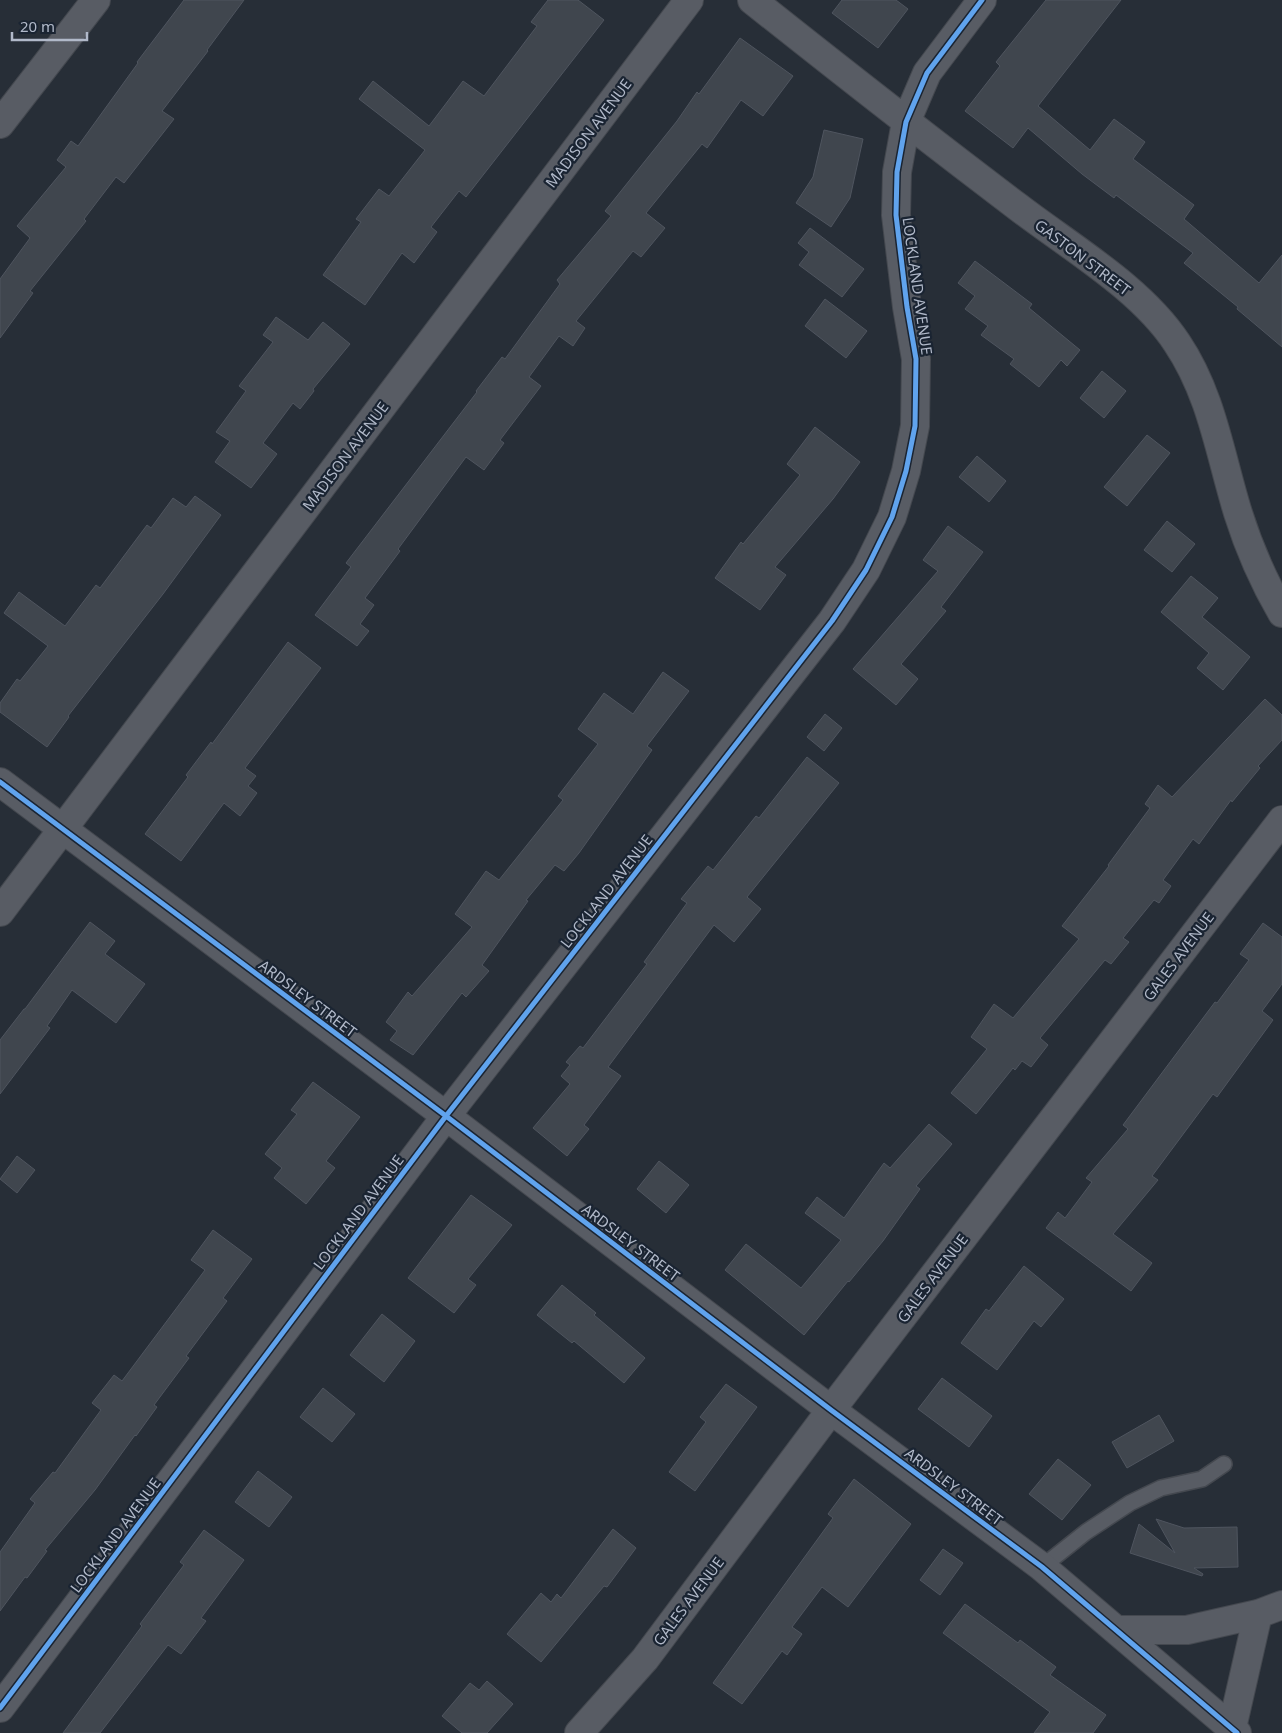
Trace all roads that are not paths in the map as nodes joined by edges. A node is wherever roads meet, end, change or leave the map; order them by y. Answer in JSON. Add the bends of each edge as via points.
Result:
{"nodes":[{"id":1,"x":96,"y":0,"type":"edge"},
{"id":2,"x":689,"y":0,"type":"edge"},
{"id":3,"x":752,"y":0,"type":"edge"},
{"id":4,"x":982,"y":0,"type":"edge"},
{"id":5,"x":906,"y":122,"type":"junction"},
{"id":6,"x":0,"y":124,"type":"edge"},
{"id":7,"x":1282,"y":613,"type":"edge"},
{"id":8,"x":0,"y":782,"type":"edge"},
{"id":9,"x":1282,"y":820,"type":"edge"},
{"id":10,"x":63,"y":830,"type":"junction"},
{"id":11,"x":0,"y":912,"type":"edge"},
{"id":12,"x":446,"y":1116,"type":"junction"},
{"id":13,"x":831,"y":1410,"type":"junction"},
{"id":14,"x":1224,"y":1464,"type":"dead end"},
{"id":15,"x":1042,"y":1567,"type":"junction"},
{"id":16,"x":1270,"y":1610,"type":"edge"},
{"id":17,"x":1118,"y":1630,"type":"junction"},
{"id":18,"x":0,"y":1708,"type":"edge"},
{"id":19,"x":1235,"y":1730,"type":"edge"},
{"id":20,"x":580,"y":1733,"type":"edge"}],
"edges":[{"from":1,"to":6,"type":"street"},
{"from":2,"to":10,"type":"street","name":"MADISON AVENUE"},
{"from":3,"to":5,"type":"street","name":"GASTON STREET"},
{"from":4,"to":5,"type":"street","name":"LOCKLAND AVENUE","via":[[928,73]]},
{"from":5,"to":7,"type":"street","name":"GASTON STREET","via":[[1102,269],[1146,306],[1176,341],[1208,402],[1238,514],[1268,589]]},
{"from":5,"to":12,"type":"street","name":"LOCKLAND AVENUE","via":[[897,172],[896,215],[916,359],[915,426],[892,518],[866,570],[832,621]]},
{"from":8,"to":10,"type":"street","name":"ARDSLEY STREET"},
{"from":9,"to":13,"type":"street","name":"GALES AVENUE"},
{"from":10,"to":11,"type":"street","name":"MADISON AVENUE"},
{"from":10,"to":12,"type":"street","name":"ARDSLEY STREET"},
{"from":12,"to":13,"type":"street","name":"ARDSLEY STREET"},
{"from":12,"to":18,"type":"street","name":"LOCKLAND AVENUE"},
{"from":13,"to":15,"type":"street","name":"ARDSLEY STREET"},
{"from":13,"to":20,"type":"street","name":"GALES AVENUE","via":[[645,1659]]},
{"from":14,"to":15,"type":"lane","via":[[1202,1479],[1161,1488],[1130,1503]]},
{"from":15,"to":17,"type":"street","name":"ARDSLEY STREET"},
{"from":16,"to":17,"type":"street","via":[[1187,1630]]},
{"from":16,"to":19,"type":"street"},
{"from":17,"to":19,"type":"street","name":"ARDSLEY STREET"}]}
